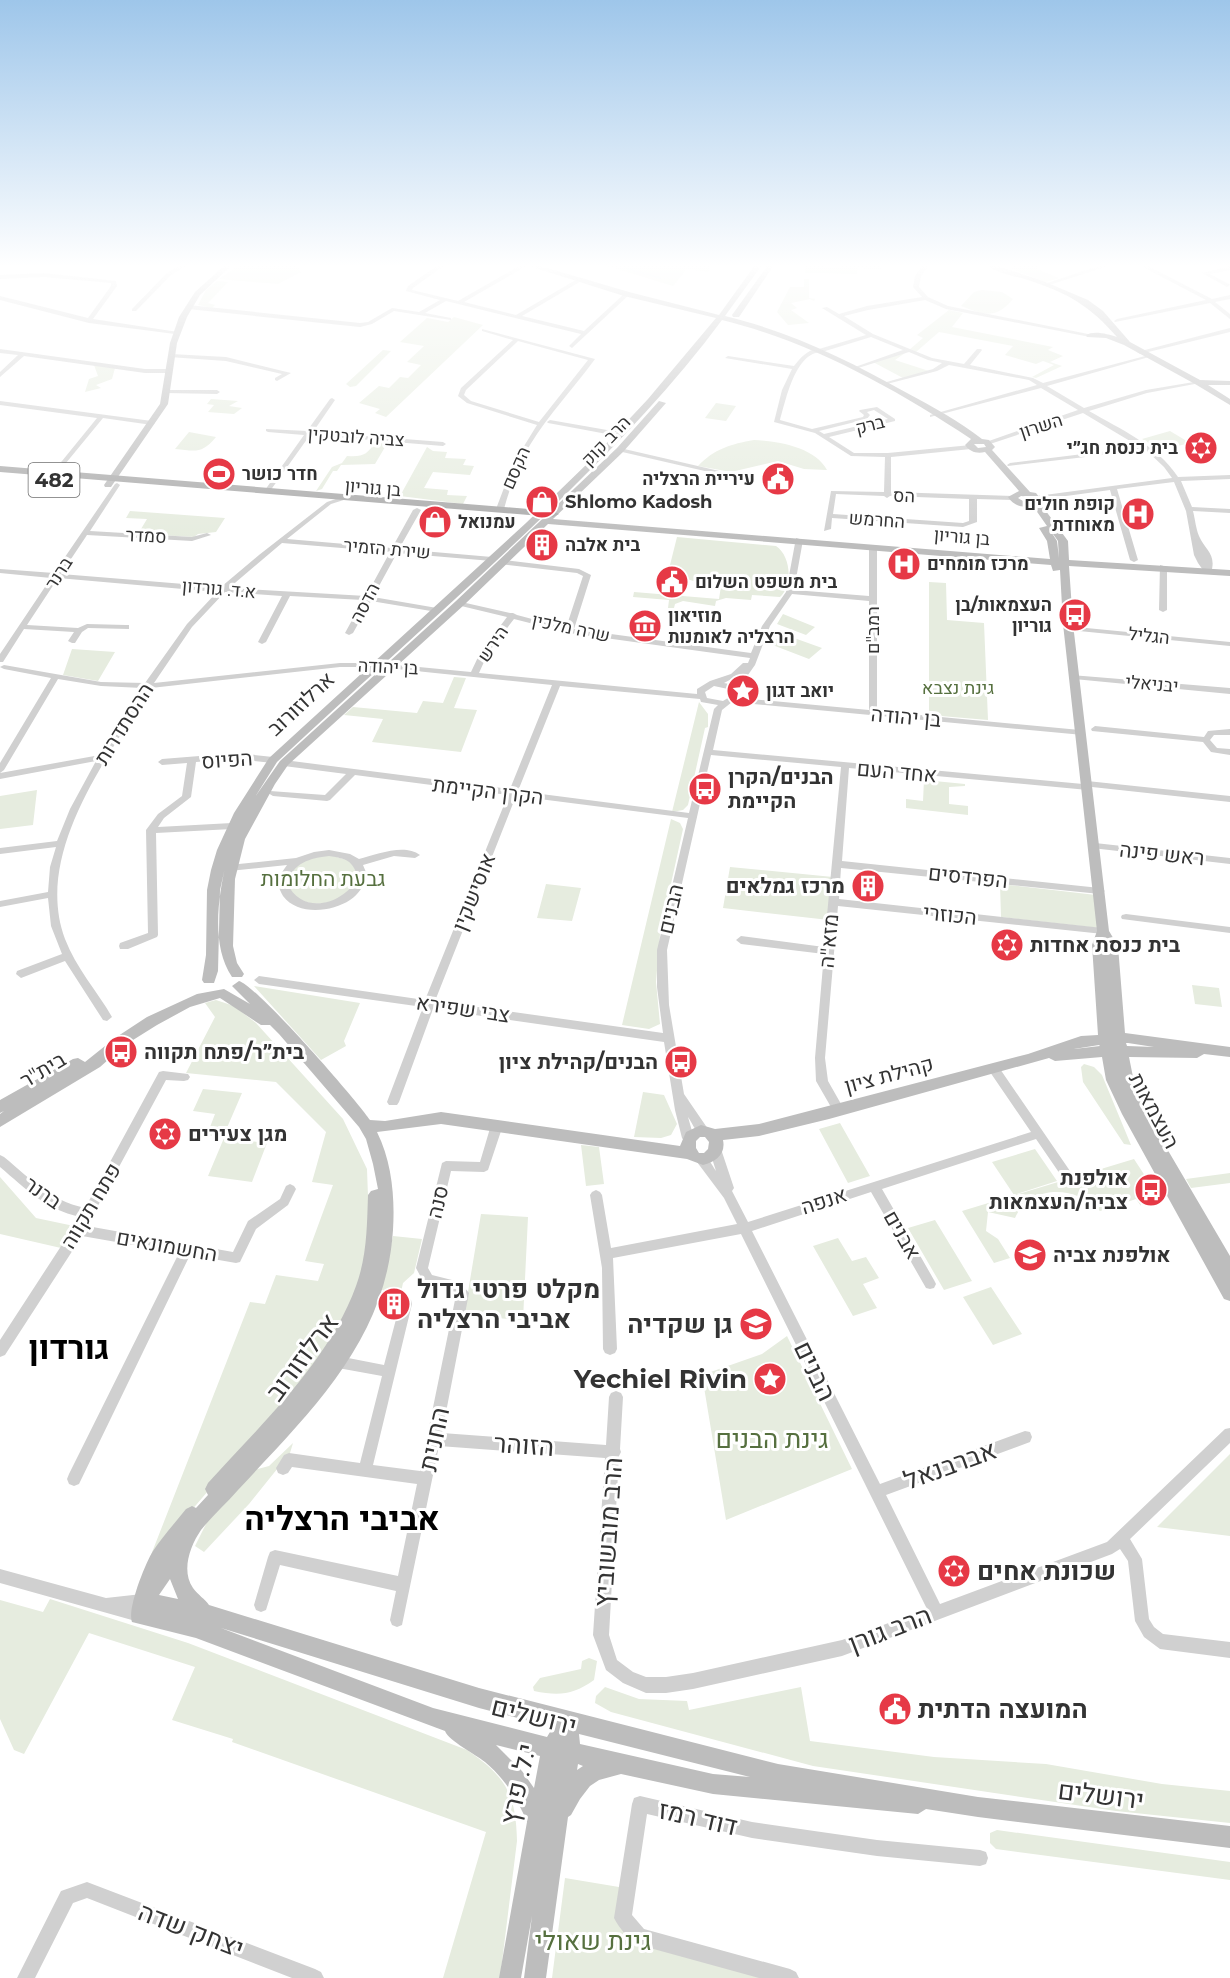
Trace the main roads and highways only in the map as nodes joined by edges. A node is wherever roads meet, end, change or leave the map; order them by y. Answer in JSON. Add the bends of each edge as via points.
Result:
{"nodes":[{"id":1,"x":0,"y":469,"type":"edge"},
{"id":2,"x":0,"y":475,"type":"edge"},
{"id":3,"x":114,"y":479,"type":"junction"}],
"edges":[{"from":1,"to":3,"type":"main road","name":"בן גוריון","number":"482"},
{"from":2,"to":3,"type":"main road","name":"בן גוריון","number":"482"},
{"from":3,"to":3,"type":"main road","name":"בן גוריון","number":"482","via":[[500,509],[543,517],[329,503]]}]}
